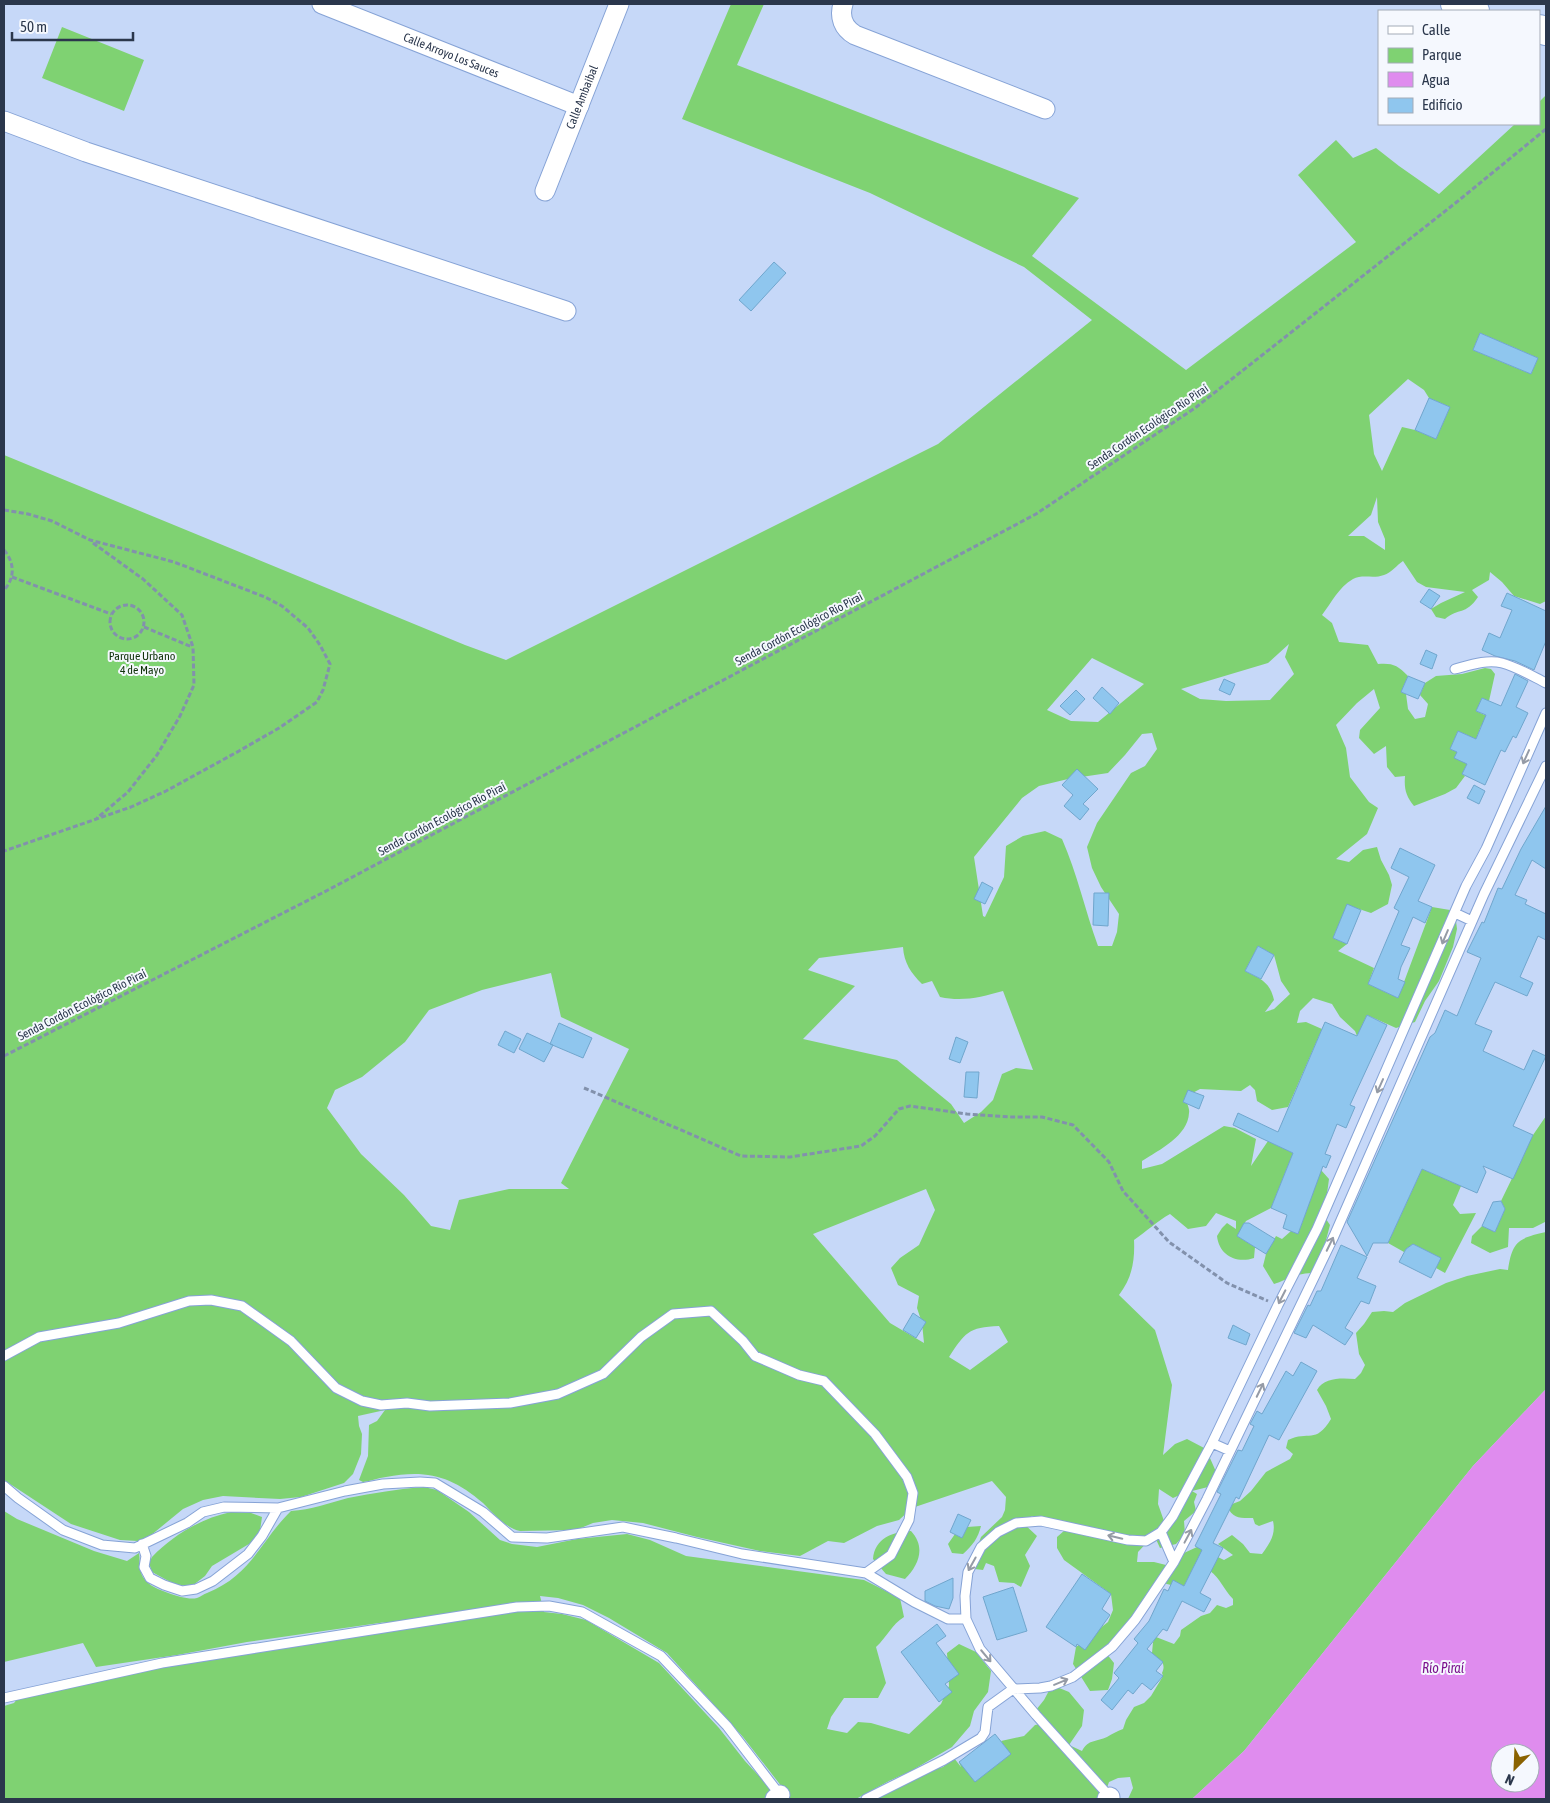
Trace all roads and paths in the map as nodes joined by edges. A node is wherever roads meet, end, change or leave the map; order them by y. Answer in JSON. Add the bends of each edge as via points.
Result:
{"nodes":[{"id":1,"x":322,"y":4,"type":"edge"},
{"id":2,"x":620,"y":4,"type":"edge"},
{"id":3,"x":843,"y":4,"type":"edge"},
{"id":4,"x":1455,"y":4,"type":"edge"},
{"id":5,"x":1472,"y":10,"type":"edge"},
{"id":6,"x":579,"y":106,"type":"junction"},
{"id":7,"x":1045,"y":108,"type":"dead end"},
{"id":8,"x":4,"y":121,"type":"edge"},
{"id":9,"x":1546,"y":128,"type":"edge"},
{"id":10,"x":545,"y":191,"type":"dead end"},
{"id":11,"x":566,"y":311,"type":"dead end"},
{"id":12,"x":4,"y":510,"type":"edge"},
{"id":13,"x":90,"y":540,"type":"junction"},
{"id":14,"x":4,"y":550,"type":"edge"},
{"id":15,"x":12,"y":577,"type":"junction"},
{"id":16,"x":4,"y":590,"type":"edge"},
{"id":17,"x":111,"y":614,"type":"junction"},
{"id":18,"x":144,"y":627,"type":"junction"},
{"id":19,"x":193,"y":647,"type":"junction"},
{"id":20,"x":1455,"y":669,"type":"dead end"},
{"id":21,"x":1546,"y":683,"type":"edge"},
{"id":22,"x":1546,"y":713,"type":"edge"},
{"id":23,"x":1546,"y":766,"type":"edge"},
{"id":24,"x":95,"y":820,"type":"junction"},
{"id":25,"x":4,"y":851,"type":"edge"},
{"id":26,"x":1455,"y":913,"type":"junction"},
{"id":27,"x":1472,"y":921,"type":"junction"},
{"id":28,"x":4,"y":1056,"type":"edge"},
{"id":29,"x":584,"y":1088,"type":"dead end"},
{"id":30,"x":1365,"y":1120,"type":"junction"},
{"id":31,"x":1382,"y":1128,"type":"junction"},
{"id":32,"x":1278,"y":1305,"type":"junction"},
{"id":33,"x":4,"y":1356,"type":"edge"},
{"id":34,"x":1212,"y":1443,"type":"junction"},
{"id":35,"x":1230,"y":1451,"type":"junction"},
{"id":36,"x":4,"y":1486,"type":"edge"},
{"id":37,"x":278,"y":1508,"type":"junction"},
{"id":38,"x":1161,"y":1532,"type":"junction"},
{"id":39,"x":142,"y":1544,"type":"junction"},
{"id":40,"x":1174,"y":1562,"type":"junction"},
{"id":41,"x":866,"y":1573,"type":"junction"},
{"id":42,"x":966,"y":1619,"type":"junction"},
{"id":43,"x":1013,"y":1689,"type":"junction"},
{"id":44,"x":4,"y":1698,"type":"edge"},
{"id":45,"x":780,"y":1798,"type":"edge"},
{"id":46,"x":866,"y":1799,"type":"edge"},
{"id":47,"x":1110,"y":1799,"type":"edge"}],
"edges":[{"from":1,"to":6,"type":"street","name":"Calle Arroyo Los Sauces"},
{"from":2,"to":6,"type":"street","name":"Calle Ambaibal"},
{"from":3,"to":7,"type":"street","via":[[842,19],[855,35]]},
{"from":4,"to":5,"type":"main road"},
{"from":6,"to":10,"type":"street","name":"Calle Ambaibal"},
{"from":8,"to":11,"type":"street","via":[[86,152]]},
{"from":9,"to":28,"type":"path","name":"Senda Cordón Ecológico Río Piraí","via":[[1195,408],[1036,514],[337,885]]},
{"from":12,"to":13,"type":"path","via":[[52,521]]},
{"from":13,"to":19,"type":"path","via":[[143,579],[182,615]]},
{"from":13,"to":24,"type":"path","via":[[174,562],[265,597],[282,606],[308,628],[330,664],[316,702],[279,728],[166,791]]},
{"from":14,"to":15,"type":"path","via":[[10,558]]},
{"from":15,"to":16,"type":"path"},
{"from":15,"to":17,"type":"path"},
{"from":17,"to":18,"type":"path","via":[[119,606],[131,605],[143,616]]},
{"from":17,"to":18,"type":"path","via":[[112,631],[121,638],[132,639]]},
{"from":18,"to":19,"type":"path"},
{"from":19,"to":24,"type":"path","via":[[194,685],[180,716],[157,755],[128,792]]},
{"from":20,"to":21,"type":"lane","via":[[1476,663],[1502,663]]},
{"from":22,"to":26,"type":"lane","one_way":true},
{"from":23,"to":27,"type":"lane"},
{"from":24,"to":25,"type":"path"},
{"from":26,"to":27,"type":"lane"},
{"from":26,"to":30,"type":"lane","one_way":true},
{"from":27,"to":31,"type":"lane"},
{"from":29,"to":32,"type":"path","via":[[741,1156],[790,1157],[860,1146],[875,1136],[899,1109],[910,1106],[1012,1118],[1042,1117],[1073,1126],[1109,1162],[1123,1191],[1168,1242],[1227,1284]]},
{"from":30,"to":31,"type":"lane"},
{"from":30,"to":32,"type":"lane","one_way":true,"via":[[1317,1229]]},
{"from":35,"to":31,"type":"lane","one_way":true,"via":[[1334,1236]]},
{"from":32,"to":34,"type":"lane"},
{"from":33,"to":41,"type":"lane","via":[[40,1337],[119,1323],[189,1301],[210,1300],[242,1306],[291,1341],[336,1388],[362,1401],[381,1405],[407,1402],[430,1406],[510,1403],[558,1394],[603,1374],[641,1337],[673,1314],[710,1311],[755,1356],[799,1375],[824,1381],[875,1434],[907,1477],[913,1493],[909,1520],[891,1555]]},
{"from":34,"to":35,"type":"lane"},
{"from":34,"to":38,"type":"lane"},
{"from":40,"to":35,"type":"lane","one_way":true},
{"from":36,"to":39,"type":"lane","via":[[63,1530],[102,1545],[135,1548]]},
{"from":37,"to":39,"type":"lane","via":[[224,1508],[203,1512]]},
{"from":37,"to":39,"type":"lane","via":[[248,1554],[196,1589],[182,1591],[150,1578],[144,1567],[146,1556]]},
{"from":37,"to":41,"type":"lane","via":[[384,1484],[436,1483],[482,1512],[512,1537],[547,1538],[622,1527],[742,1554]]},
{"from":38,"to":40,"type":"lane"},
{"from":38,"to":42,"type":"lane","one_way":true,"via":[[1146,1541],[1128,1540],[1041,1521],[1016,1523],[998,1532],[981,1547],[968,1572]]},
{"from":43,"to":40,"type":"lane","one_way":true,"via":[[1040,1688],[1073,1677],[1112,1647],[1135,1620]]},
{"from":41,"to":42,"type":"lane","via":[[948,1618]]},
{"from":42,"to":43,"type":"lane","one_way":true,"via":[[980,1649]]},
{"from":43,"to":46,"type":"lane","via":[[988,1707],[982,1738]]},
{"from":43,"to":47,"type":"lane"},
{"from":44,"to":45,"type":"lane","via":[[162,1663],[517,1607],[549,1606],[582,1612],[661,1656],[727,1726]]}]}
